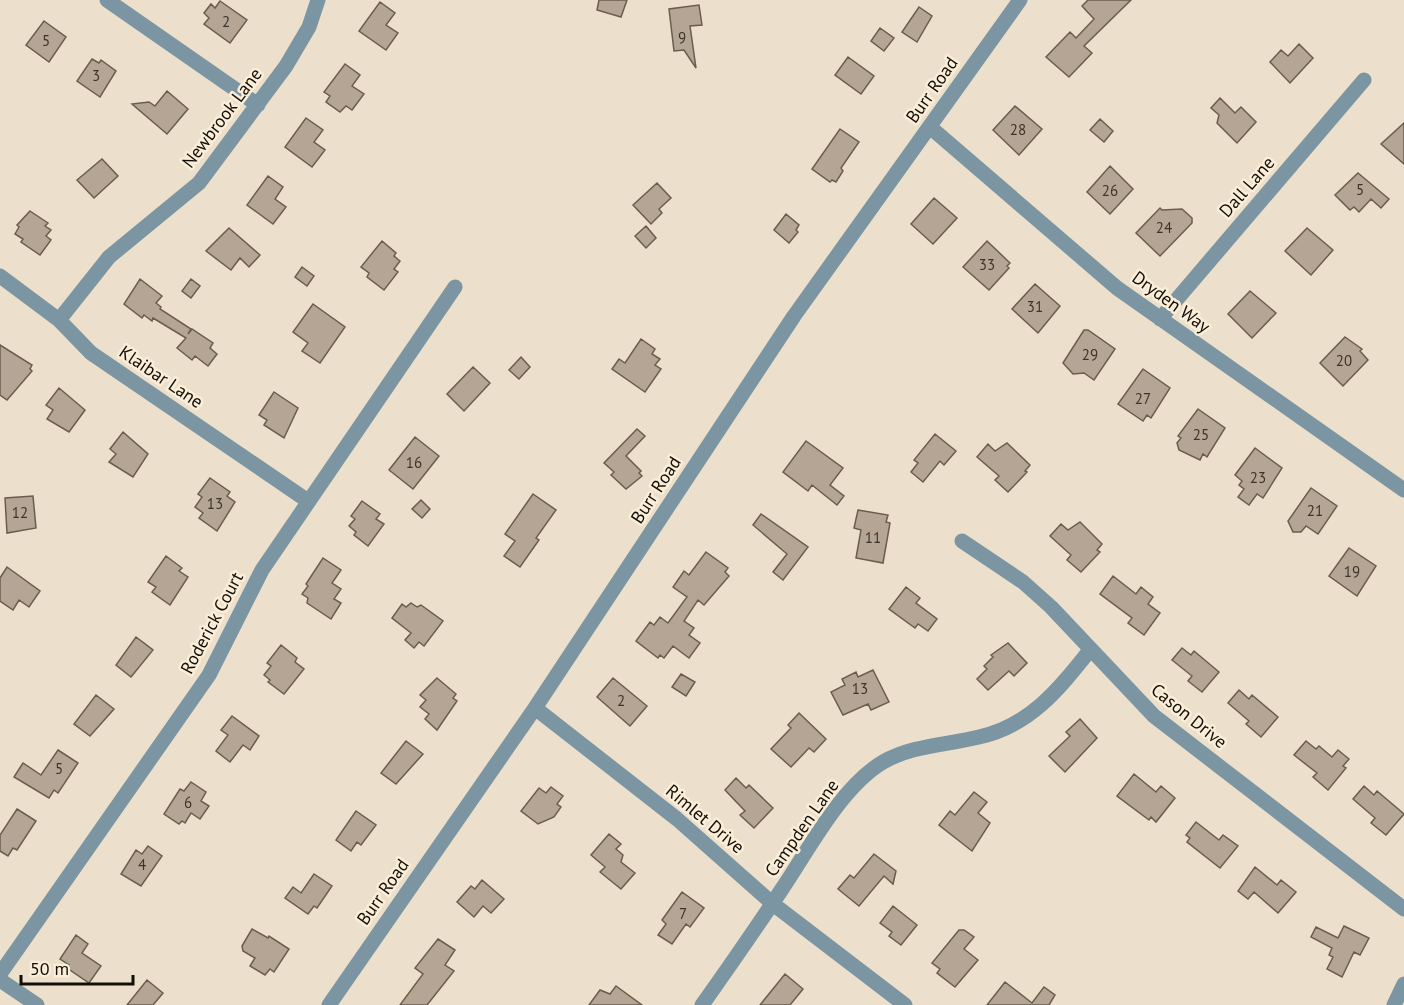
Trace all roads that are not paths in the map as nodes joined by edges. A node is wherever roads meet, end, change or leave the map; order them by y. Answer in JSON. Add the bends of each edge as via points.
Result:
{"nodes":[{"id":1,"x":107,"y":0,"type":"edge"},
{"id":2,"x":318,"y":0,"type":"edge"},
{"id":3,"x":1020,"y":0,"type":"edge"},
{"id":4,"x":1364,"y":80,"type":"dead end"},
{"id":5,"x":258,"y":105,"type":"junction"},
{"id":6,"x":930,"y":127,"type":"junction"},
{"id":7,"x":0,"y":276,"type":"edge"},
{"id":8,"x":455,"y":288,"type":"dead end"},
{"id":9,"x":1160,"y":319,"type":"junction"},
{"id":10,"x":59,"y":320,"type":"junction"},
{"id":11,"x":1404,"y":490,"type":"edge"},
{"id":12,"x":308,"y":501,"type":"junction"},
{"id":13,"x":962,"y":541,"type":"dead end"},
{"id":14,"x":1090,"y":650,"type":"junction"},
{"id":15,"x":536,"y":708,"type":"junction"},
{"id":16,"x":773,"y":904,"type":"junction"},
{"id":17,"x":1404,"y":909,"type":"edge"},
{"id":18,"x":0,"y":974,"type":"edge"},
{"id":19,"x":0,"y":980,"type":"edge"},
{"id":20,"x":1404,"y":984,"type":"edge"},
{"id":21,"x":37,"y":1005,"type":"edge"},
{"id":22,"x":329,"y":1005,"type":"edge"},
{"id":23,"x":702,"y":1005,"type":"edge"},
{"id":24,"x":905,"y":1005,"type":"edge"},
{"id":25,"x":1394,"y":1005,"type":"edge"}],
"edges":[{"from":1,"to":5,"type":"street"},
{"from":2,"to":5,"type":"street","name":"Newbrook Lane","via":[[309,27]]},
{"from":3,"to":6,"type":"street","name":"Burr Road"},
{"from":4,"to":9,"type":"street","name":"Dall Lane"},
{"from":5,"to":10,"type":"street","name":"Newbrook Lane","via":[[198,183],[109,257]]},
{"from":6,"to":9,"type":"street","name":"Dryden Way","via":[[1118,288]]},
{"from":6,"to":15,"type":"street","name":"Burr Road","via":[[794,316]]},
{"from":7,"to":10,"type":"street","name":"Klaibar Lane"},
{"from":8,"to":12,"type":"street","name":"Roderick Court"},
{"from":9,"to":11,"type":"street","name":"Dryden Way"},
{"from":10,"to":12,"type":"street","name":"Klaibar Lane","via":[[91,353]]},
{"from":12,"to":18,"type":"street","name":"Roderick Court","via":[[249,591],[209,675]]},
{"from":13,"to":14,"type":"street","name":"Cason Drive","via":[[1023,582]]},
{"from":14,"to":16,"type":"street","name":"Campden Lane","via":[[1042,707],[1009,728],[913,750],[883,763],[856,784]]},
{"from":14,"to":17,"type":"street","name":"Cason Drive","via":[[1154,716]]},
{"from":15,"to":16,"type":"street","name":"Rimlet Drive","via":[[677,819]]},
{"from":15,"to":22,"type":"street","name":"Burr Road"},
{"from":16,"to":23,"type":"street","name":"Campden Lane"},
{"from":16,"to":24,"type":"street","name":"Rimlet Drive"},
{"from":19,"to":21,"type":"street"},
{"from":20,"to":25,"type":"street"}]}
